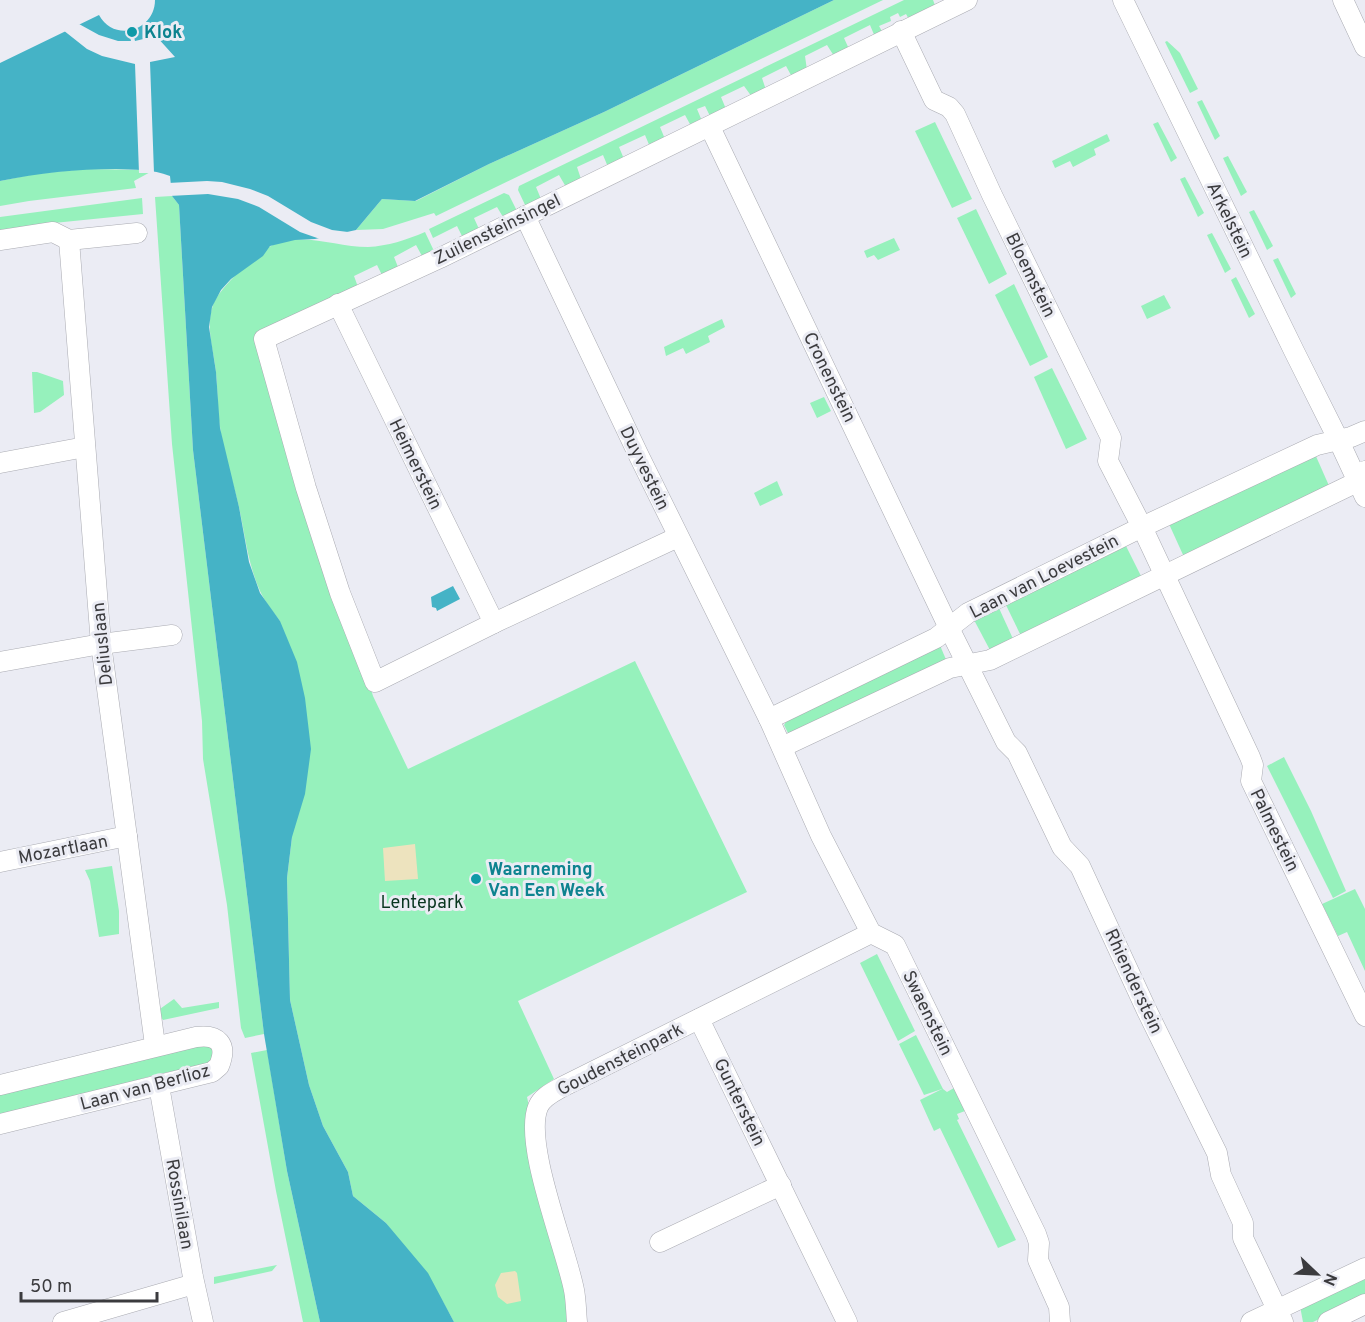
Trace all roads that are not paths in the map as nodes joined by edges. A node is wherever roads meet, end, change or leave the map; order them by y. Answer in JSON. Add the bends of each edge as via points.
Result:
{"nodes":[{"id":1,"x":967,"y":0,"type":"edge"},
{"id":2,"x":1123,"y":0,"type":"edge"},
{"id":3,"x":1343,"y":0,"type":"edge"},
{"id":4,"x":901,"y":31,"type":"junction"},
{"id":5,"x":1365,"y":47,"type":"edge"},
{"id":6,"x":710,"y":127,"type":"junction"},
{"id":7,"x":525,"y":216,"type":"junction"},
{"id":8,"x":137,"y":233,"type":"dead end"},
{"id":9,"x":0,"y":240,"type":"edge"},
{"id":10,"x":69,"y":240,"type":"junction"},
{"id":11,"x":338,"y":304,"type":"junction"},
{"id":12,"x":1365,"y":431,"type":"edge"},
{"id":13,"x":1338,"y":439,"type":"junction"},
{"id":14,"x":85,"y":447,"type":"junction"},
{"id":15,"x":0,"y":463,"type":"edge"},
{"id":16,"x":1362,"y":483,"type":"edge"},
{"id":17,"x":1142,"y":527,"type":"junction"},
{"id":18,"x":678,"y":537,"type":"junction"},
{"id":19,"x":1165,"y":577,"type":"junction"},
{"id":20,"x":494,"y":623,"type":"junction"},
{"id":21,"x":949,"y":628,"type":"junction"},
{"id":22,"x":172,"y":635,"type":"dead end"},
{"id":23,"x":101,"y":644,"type":"junction"},
{"id":24,"x":0,"y":662,"type":"edge"},
{"id":25,"x":968,"y":664,"type":"junction"},
{"id":26,"x":769,"y":719,"type":"junction"},
{"id":27,"x":782,"y":747,"type":"junction"},
{"id":28,"x":127,"y":836,"type":"junction"},
{"id":29,"x":0,"y":862,"type":"edge"},
{"id":30,"x":871,"y":933,"type":"junction"},
{"id":31,"x":1365,"y":1016,"type":"edge"},
{"id":32,"x":699,"y":1019,"type":"junction"},
{"id":33,"x":155,"y":1046,"type":"junction"},
{"id":34,"x":0,"y":1085,"type":"edge"},
{"id":35,"x":159,"y":1086,"type":"junction"},
{"id":36,"x":0,"y":1124,"type":"edge"},
{"id":37,"x":781,"y":1185,"type":"junction"},
{"id":38,"x":660,"y":1242,"type":"dead end"},
{"id":39,"x":1365,"y":1268,"type":"edge"},
{"id":40,"x":194,"y":1284,"type":"junction"},
{"id":41,"x":1365,"y":1304,"type":"edge"},
{"id":42,"x":1280,"y":1316,"type":"edge"},
{"id":43,"x":63,"y":1322,"type":"edge"},
{"id":44,"x":203,"y":1322,"type":"edge"},
{"id":45,"x":577,"y":1322,"type":"edge"},
{"id":46,"x":847,"y":1322,"type":"edge"},
{"id":47,"x":1060,"y":1322,"type":"edge"},
{"id":48,"x":1251,"y":1322,"type":"edge"},
{"id":49,"x":1328,"y":1322,"type":"edge"}],
"edges":[{"from":1,"to":4,"type":"street","name":"Zuilensteinsingel"},
{"from":2,"to":13,"type":"street","name":"Arkelstein"},
{"from":3,"to":5,"type":"street"},
{"from":4,"to":6,"type":"street","name":"Zuilensteinsingel"},
{"from":4,"to":17,"type":"street","name":"Bloemstein","via":[[934,100],[955,114],[1111,438],[1108,461]]},
{"from":6,"to":7,"type":"street","name":"Zuilensteinsingel"},
{"from":6,"to":21,"type":"street","name":"Cronenstein"},
{"from":7,"to":11,"type":"street","name":"Zuilensteinsingel"},
{"from":7,"to":18,"type":"street","name":"Duyvestein"},
{"from":8,"to":10,"type":"street"},
{"from":9,"to":10,"type":"street","via":[[53,232]]},
{"from":10,"to":14,"type":"street","name":"Deliuslaan"},
{"from":11,"to":20,"type":"street","name":"Heimerstein"},
{"from":11,"to":20,"type":"street","name":"Zuilensteinsingel","via":[[264,339],[306,488],[375,682]]},
{"from":12,"to":13,"type":"street","name":"Laan van Loevestein"},
{"from":13,"to":16,"type":"street"},
{"from":13,"to":17,"type":"street","name":"Laan van Loevestein","via":[[1317,445]]},
{"from":14,"to":15,"type":"street"},
{"from":14,"to":23,"type":"street","name":"Deliuslaan"},
{"from":16,"to":19,"type":"street"},
{"from":17,"to":19,"type":"street","name":"Laan van Loevestein"},
{"from":17,"to":21,"type":"street","name":"Laan van Loevestein","via":[[968,613]]},
{"from":18,"to":20,"type":"street"},
{"from":18,"to":26,"type":"street","name":"Duyvestein"},
{"from":19,"to":25,"type":"street","via":[[990,660]]},
{"from":19,"to":31,"type":"street","name":"Palmestein","via":[[1250,757],[1251,781]]},
{"from":21,"to":25,"type":"street","name":"Laan van Loevestein"},
{"from":21,"to":26,"type":"street","name":"Laan van Loevestein","via":[[936,638]]},
{"from":22,"to":23,"type":"street"},
{"from":23,"to":24,"type":"street"},
{"from":23,"to":28,"type":"street","name":"Deliuslaan"},
{"from":25,"to":27,"type":"street","via":[[950,668]]},
{"from":25,"to":42,"type":"street","name":"Rhienderstein","via":[[1006,742],[1017,753],[1062,848],[1080,866],[1217,1153],[1221,1175],[1243,1223],[1243,1238]]},
{"from":26,"to":27,"type":"street"},
{"from":27,"to":30,"type":"street","via":[[821,836]]},
{"from":28,"to":29,"type":"street","name":"Mozartlaan"},
{"from":28,"to":33,"type":"street","name":"Deliuslaan"},
{"from":30,"to":32,"type":"street","name":"Goudensteinpark"},
{"from":30,"to":47,"type":"street","name":"Swaenstein","via":[[895,945],[968,1094],[1036,1234],[1038,1260],[1059,1307]]},
{"from":32,"to":37,"type":"street","name":"Gunterstein"},
{"from":32,"to":45,"type":"street","name":"Goudensteinpark","via":[[562,1087],[539,1104],[535,1121],[540,1169],[574,1291]]},
{"from":33,"to":34,"type":"street","name":"Laan van Berlioz"},
{"from":33,"to":35,"type":"street","name":"Laan van Berlioz","via":[[208,1036],[218,1040],[223,1052],[216,1070]]},
{"from":35,"to":36,"type":"street","name":"Laan van Berlioz"},
{"from":35,"to":40,"type":"street","name":"Rossinilaan"},
{"from":37,"to":38,"type":"street"},
{"from":37,"to":46,"type":"street","name":"Gunterstein"},
{"from":39,"to":42,"type":"street"},
{"from":40,"to":43,"type":"street"},
{"from":40,"to":44,"type":"street","name":"Rossinilaan"},
{"from":41,"to":49,"type":"street"},
{"from":42,"to":48,"type":"street"}]}
